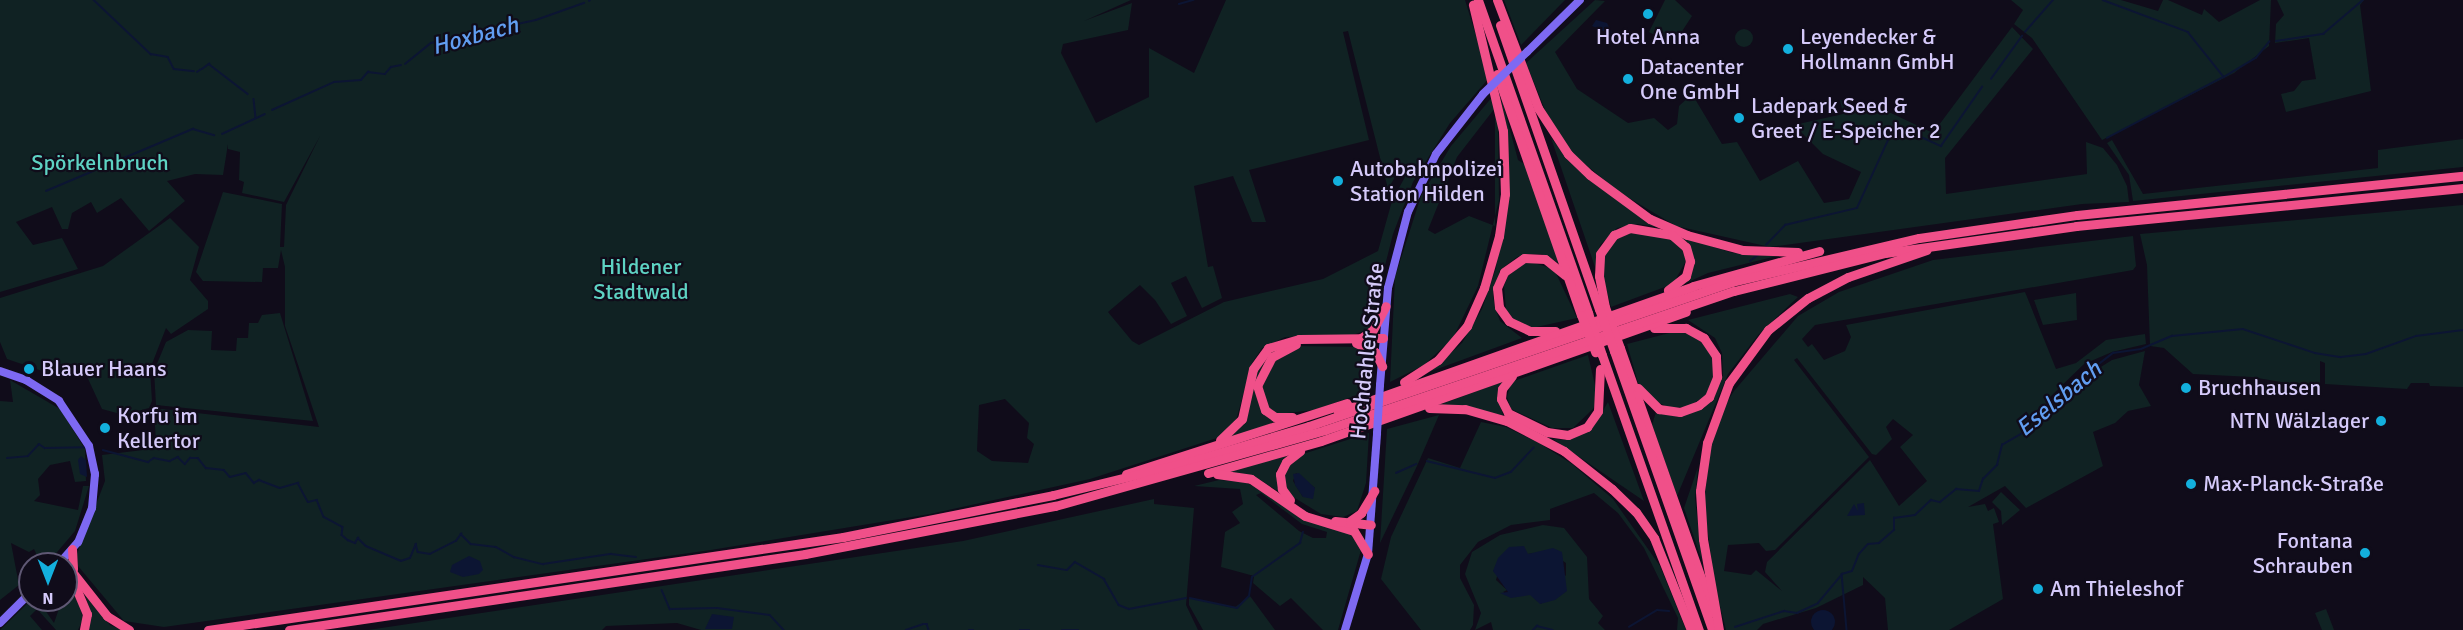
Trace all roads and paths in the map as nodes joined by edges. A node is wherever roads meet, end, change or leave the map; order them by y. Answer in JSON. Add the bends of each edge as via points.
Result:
{"nodes":[{"id":1,"x":1491,"y":0,"type":"edge"},
{"id":2,"x":1497,"y":0,"type":"edge"},
{"id":3,"x":1580,"y":0,"type":"edge"},
{"id":4,"x":1474,"y":2,"type":"edge"},
{"id":5,"x":2463,"y":176,"type":"edge"},
{"id":6,"x":2463,"y":188,"type":"edge"},
{"id":7,"x":1954,"y":241,"type":"junction"},
{"id":8,"x":1859,"y":250,"type":"junction"},
{"id":9,"x":1819,"y":251,"type":"junction"},
{"id":10,"x":1571,"y":285,"type":"junction"},
{"id":11,"x":1712,"y":298,"type":"junction"},
{"id":12,"x":1643,"y":303,"type":"junction"},
{"id":13,"x":1386,"y":306,"type":"junction"},
{"id":14,"x":1602,"y":308,"type":"junction"},
{"id":15,"x":1585,"y":314,"type":"junction"},
{"id":16,"x":1642,"y":329,"type":"junction"},
{"id":17,"x":1560,"y":332,"type":"junction"},
{"id":18,"x":1359,"y":340,"type":"junction"},
{"id":19,"x":1383,"y":341,"type":"junction"},
{"id":20,"x":1617,"y":350,"type":"junction"},
{"id":21,"x":1599,"y":356,"type":"junction"},
{"id":22,"x":1382,"y":366,"type":"junction"},
{"id":23,"x":1600,"y":369,"type":"junction"},
{"id":24,"x":0,"y":371,"type":"edge"},
{"id":25,"x":1514,"y":375,"type":"junction"},
{"id":26,"x":1630,"y":377,"type":"junction"},
{"id":27,"x":1422,"y":380,"type":"junction"},
{"id":28,"x":1400,"y":385,"type":"junction"},
{"id":29,"x":1418,"y":408,"type":"junction"},
{"id":30,"x":1622,"y":412,"type":"junction"},
{"id":31,"x":1303,"y":417,"type":"junction"},
{"id":32,"x":1326,"y":421,"type":"junction"},
{"id":33,"x":1310,"y":445,"type":"junction"},
{"id":34,"x":1208,"y":447,"type":"junction"},
{"id":35,"x":1208,"y":473,"type":"junction"},
{"id":36,"x":1166,"y":477,"type":"junction"},
{"id":37,"x":1113,"y":481,"type":"junction"},
{"id":38,"x":1374,"y":491,"type":"junction"},
{"id":39,"x":1340,"y":524,"type":"junction"},
{"id":40,"x":1371,"y":527,"type":"junction"},
{"id":41,"x":72,"y":549,"type":"junction"},
{"id":42,"x":70,"y":552,"type":"edge"},
{"id":43,"x":72,"y":552,"type":"edge"},
{"id":44,"x":1368,"y":554,"type":"junction"},
{"id":45,"x":78,"y":586,"type":"edge"},
{"id":46,"x":78,"y":593,"type":"edge"},
{"id":47,"x":18,"y":605,"type":"edge"},
{"id":48,"x":0,"y":623,"type":"edge"},
{"id":49,"x":84,"y":630,"type":"edge"},
{"id":50,"x":129,"y":630,"type":"edge"},
{"id":51,"x":208,"y":630,"type":"edge"},
{"id":52,"x":289,"y":630,"type":"edge"},
{"id":53,"x":1346,"y":630,"type":"edge"},
{"id":54,"x":1691,"y":630,"type":"edge"},
{"id":55,"x":1699,"y":630,"type":"edge"},
{"id":56,"x":1712,"y":630,"type":"edge"},
{"id":57,"x":1719,"y":630,"type":"edge"}],
"edges":[{"from":1,"to":14,"type":"highway"},
{"from":2,"to":9,"type":"highway","via":[[1546,124],[1568,154],[1611,193],[1650,219],[1706,242],[1762,251]]},
{"from":3,"to":13,"type":"main road","name":"Hochdahler Straße","bridge":true,"via":[[1483,94],[1436,154],[1399,237]]},
{"from":4,"to":10,"type":"highway"},
{"from":4,"to":15,"type":"highway"},
{"from":4,"to":28,"type":"highway","via":[[1503,131],[1505,184],[1499,236],[1484,288],[1457,342]]},
{"from":5,"to":8,"type":"highway","via":[[2055,218]]},
{"from":6,"to":7,"type":"highway"},
{"from":7,"to":11,"type":"highway","via":[[1831,265]]},
{"from":7,"to":57,"type":"highway","via":[[1848,278],[1808,298],[1768,330],[1738,369],[1713,420],[1701,475],[1701,523]]},
{"from":8,"to":9,"type":"highway"},
{"from":8,"to":32,"type":"highway","via":[[1693,294]]},
{"from":9,"to":12,"type":"highway"},
{"from":10,"to":15,"type":"highway"},
{"from":10,"to":17,"type":"highway","via":[[1553,262],[1531,257],[1510,266],[1497,288],[1499,307],[1509,321],[1530,331]]},
{"from":11,"to":16,"type":"highway","via":[[1700,307]]},
{"from":11,"to":36,"type":"highway","via":[[1390,409]]},
{"from":12,"to":14,"type":"highway","via":[[1681,282],[1689,269],[1689,255],[1672,235],[1630,228],[1614,235],[1600,254]]},
{"from":12,"to":17,"type":"highway"},
{"from":13,"to":18,"type":"highway","via":[[1373,330]]},
{"from":13,"to":19,"type":"main road","name":"Hochdahler Straße"},
{"from":14,"to":20,"type":"highway","bridge":true},
{"from":15,"to":21,"type":"highway","bridge":true},
{"from":16,"to":25,"type":"highway"},
{"from":16,"to":26,"type":"highway","via":[[1676,327],[1695,332],[1711,347],[1717,378],[1708,397],[1680,412],[1659,409],[1650,403]]},
{"from":17,"to":27,"type":"highway"},
{"from":18,"to":19,"type":"highway"},
{"from":18,"to":22,"type":"highway","via":[[1375,352]]},
{"from":18,"to":31,"type":"highway","via":[[1297,343],[1280,350],[1268,363],[1257,386],[1262,407],[1275,417]]},
{"from":18,"to":34,"type":"highway","via":[[1299,339],[1268,348],[1253,369],[1245,411],[1237,426]]},
{"from":19,"to":22,"type":"main road","name":"Hochdahler Straße"},
{"from":20,"to":26,"type":"highway"},
{"from":20,"to":56,"type":"highway"},
{"from":21,"to":23,"type":"highway"},
{"from":21,"to":30,"type":"highway"},
{"from":22,"to":38,"type":"main road","name":"Hochdahler Straße","bridge":true},
{"from":23,"to":25,"type":"highway","via":[[1598,411],[1587,427],[1568,435],[1547,432],[1508,413],[1502,389]]},
{"from":23,"to":30,"type":"highway"},
{"from":24,"to":41,"type":"main road","via":[[27,380],[59,401],[86,437],[94,466],[94,494],[88,521]]},
{"from":25,"to":29,"type":"highway"},
{"from":26,"to":57,"type":"highway"},
{"from":27,"to":28,"type":"highway"},
{"from":27,"to":32,"type":"highway","via":[[1358,402]]},
{"from":28,"to":31,"type":"highway"},
{"from":29,"to":33,"type":"highway"},
{"from":29,"to":54,"type":"highway","via":[[1465,409],[1507,421],[1564,451],[1600,479],[1636,512],[1654,538]]},
{"from":30,"to":55,"type":"highway"},
{"from":31,"to":34,"type":"highway"},
{"from":32,"to":37,"type":"highway"},
{"from":33,"to":35,"type":"highway"},
{"from":33,"to":39,"type":"highway","via":[[1291,456],[1282,467],[1282,489],[1303,510]]},
{"from":34,"to":37,"type":"highway","via":[[1135,469]]},
{"from":35,"to":36,"type":"highway"},
{"from":35,"to":39,"type":"highway","via":[[1251,479],[1305,516]]},
{"from":36,"to":52,"type":"highway","via":[[1045,508],[892,539]]},
{"from":37,"to":51,"type":"highway","via":[[843,537]]},
{"from":38,"to":39,"type":"highway","via":[[1361,513]]},
{"from":38,"to":40,"type":"main road","name":"Hochdahler Straße"},
{"from":39,"to":40,"type":"highway"},
{"from":39,"to":44,"type":"highway","via":[[1358,534]]},
{"from":40,"to":44,"type":"main road","name":"Hochdahler Straße"},
{"from":41,"to":42,"type":"main road"},
{"from":41,"to":43,"type":"highway"},
{"from":44,"to":53,"type":"main road","name":"Hochdahler Straße"},
{"from":45,"to":50,"type":"highway","via":[[106,616]]},
{"from":46,"to":49,"type":"highway","via":[[87,614]]},
{"from":47,"to":48,"type":"main road"}]}
